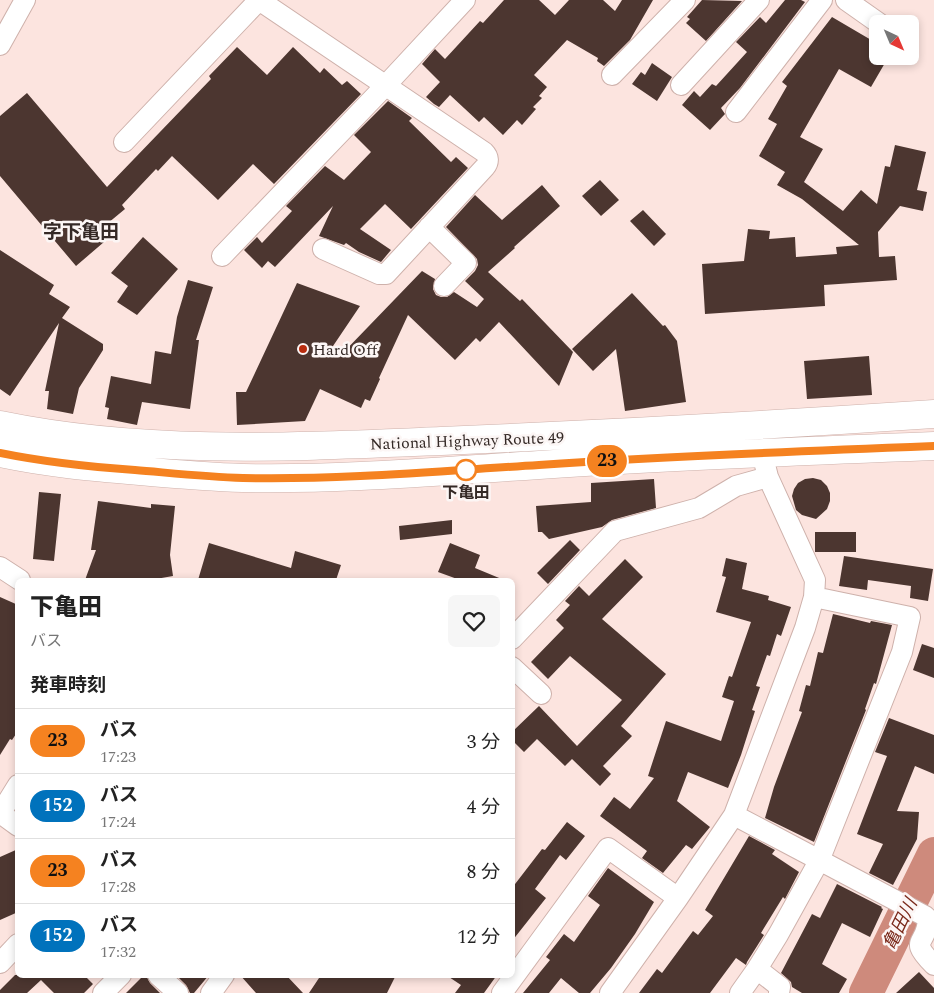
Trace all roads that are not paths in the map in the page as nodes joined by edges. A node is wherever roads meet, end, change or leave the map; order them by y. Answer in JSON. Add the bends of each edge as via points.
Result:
{"nodes":[{"id":1,"x":25,"y":0,"type":"edge"},
{"id":2,"x":259,"y":0,"type":"edge"},
{"id":3,"x":464,"y":0,"type":"edge"},
{"id":4,"x":685,"y":0,"type":"edge"},
{"id":5,"x":759,"y":0,"type":"edge"},
{"id":6,"x":822,"y":0,"type":"edge"},
{"id":7,"x":846,"y":0,"type":"edge"},
{"id":8,"x":7,"y":16,"type":"edge"},
{"id":9,"x":869,"y":16,"type":"edge"},
{"id":10,"x":0,"y":45,"type":"edge"},
{"id":11,"x":612,"y":75,"type":"dead end"},
{"id":12,"x":386,"y":85,"type":"junction"},
{"id":13,"x":681,"y":85,"type":"dead end"},
{"id":14,"x":736,"y":112,"type":"dead end"},
{"id":15,"x":124,"y":142,"type":"dead end"},
{"id":16,"x":429,"y":227,"type":"junction"},
{"id":17,"x":323,"y":249,"type":"dead end"},
{"id":18,"x":222,"y":256,"type":"dead end"},
{"id":19,"x":444,"y":286,"type":"dead end"},
{"id":20,"x":934,"y":414,"type":"edge"},
{"id":21,"x":0,"y":425,"type":"edge"},
{"id":22,"x":934,"y":446,"type":"edge"},
{"id":23,"x":0,"y":453,"type":"edge"},
{"id":24,"x":765,"y":465,"type":"junction"},
{"id":25,"x":0,"y":567,"type":"edge"},
{"id":26,"x":17,"y":578,"type":"edge"},
{"id":27,"x":814,"y":597,"type":"junction"},
{"id":28,"x":515,"y":636,"type":"edge"},
{"id":29,"x":515,"y":670,"type":"edge"},
{"id":30,"x":541,"y":694,"type":"dead end"},
{"id":31,"x":15,"y":790,"type":"edge"},
{"id":32,"x":0,"y":813,"type":"edge"},
{"id":33,"x":734,"y":815,"type":"junction"},
{"id":34,"x":15,"y":824,"type":"edge"},
{"id":35,"x":819,"y":860,"type":"junction"},
{"id":36,"x":678,"y":898,"type":"junction"},
{"id":37,"x":15,"y":947,"type":"edge"},
{"id":38,"x":0,"y":963,"type":"edge"},
{"id":39,"x":934,"y":965,"type":"edge"},
{"id":40,"x":757,"y":969,"type":"junction"},
{"id":41,"x":515,"y":975,"type":"edge"},
{"id":42,"x":118,"y":978,"type":"edge"},
{"id":43,"x":161,"y":978,"type":"edge"},
{"id":44,"x":222,"y":978,"type":"edge"},
{"id":45,"x":513,"y":978,"type":"edge"},
{"id":46,"x":103,"y":993,"type":"edge"},
{"id":47,"x":178,"y":993,"type":"edge"},
{"id":48,"x":211,"y":993,"type":"edge"},
{"id":49,"x":502,"y":993,"type":"edge"},
{"id":50,"x":610,"y":993,"type":"edge"},
{"id":51,"x":740,"y":993,"type":"edge"},
{"id":52,"x":779,"y":993,"type":"edge"}],
"edges":[{"from":1,"to":8,"type":"street"},
{"from":2,"to":12,"type":"street"},
{"from":2,"to":15,"type":"street"},
{"from":3,"to":12,"type":"street"},
{"from":4,"to":11,"type":"street"},
{"from":5,"to":13,"type":"street"},
{"from":6,"to":14,"type":"street"},
{"from":7,"to":9,"type":"street"},
{"from":8,"to":10,"type":"street"},
{"from":12,"to":16,"type":"street","via":[[484,152],[488,158],[488,164]]},
{"from":12,"to":18,"type":"street"},
{"from":16,"to":17,"type":"street","via":[[386,274],[379,274]]},
{"from":16,"to":19,"type":"street","via":[[466,263]]},
{"from":20,"to":21,"type":"highway","name":"National Highway Route 49","via":[[645,432],[322,446],[193,446],[115,441]]},
{"from":22,"to":24,"type":"highway","name":"National Highway Route 49"},
{"from":23,"to":24,"type":"highway","name":"National Highway Route 49","via":[[96,467],[242,478],[323,478],[549,464]]},
{"from":24,"to":27,"type":"street","via":[[815,580]]},
{"from":24,"to":28,"type":"street","via":[[699,508],[615,531]]},
{"from":25,"to":26,"type":"street"},
{"from":27,"to":33,"type":"street"},
{"from":27,"to":35,"type":"street","via":[[910,617],[902,652]]},
{"from":29,"to":30,"type":"street"},
{"from":31,"to":32,"type":"street"},
{"from":32,"to":34,"type":"street"},
{"from":33,"to":35,"type":"street"},
{"from":33,"to":36,"type":"street"},
{"from":35,"to":39,"type":"street","via":[[925,916],[928,925],[920,948]]},
{"from":35,"to":40,"type":"street"},
{"from":36,"to":41,"type":"street","via":[[608,848]]},
{"from":36,"to":50,"type":"street"},
{"from":37,"to":38,"type":"street"},
{"from":40,"to":51,"type":"street"},
{"from":40,"to":52,"type":"street","via":[[780,987]]},
{"from":42,"to":46,"type":"street"},
{"from":43,"to":47,"type":"street"},
{"from":44,"to":48,"type":"street"},
{"from":45,"to":49,"type":"street"}]}
